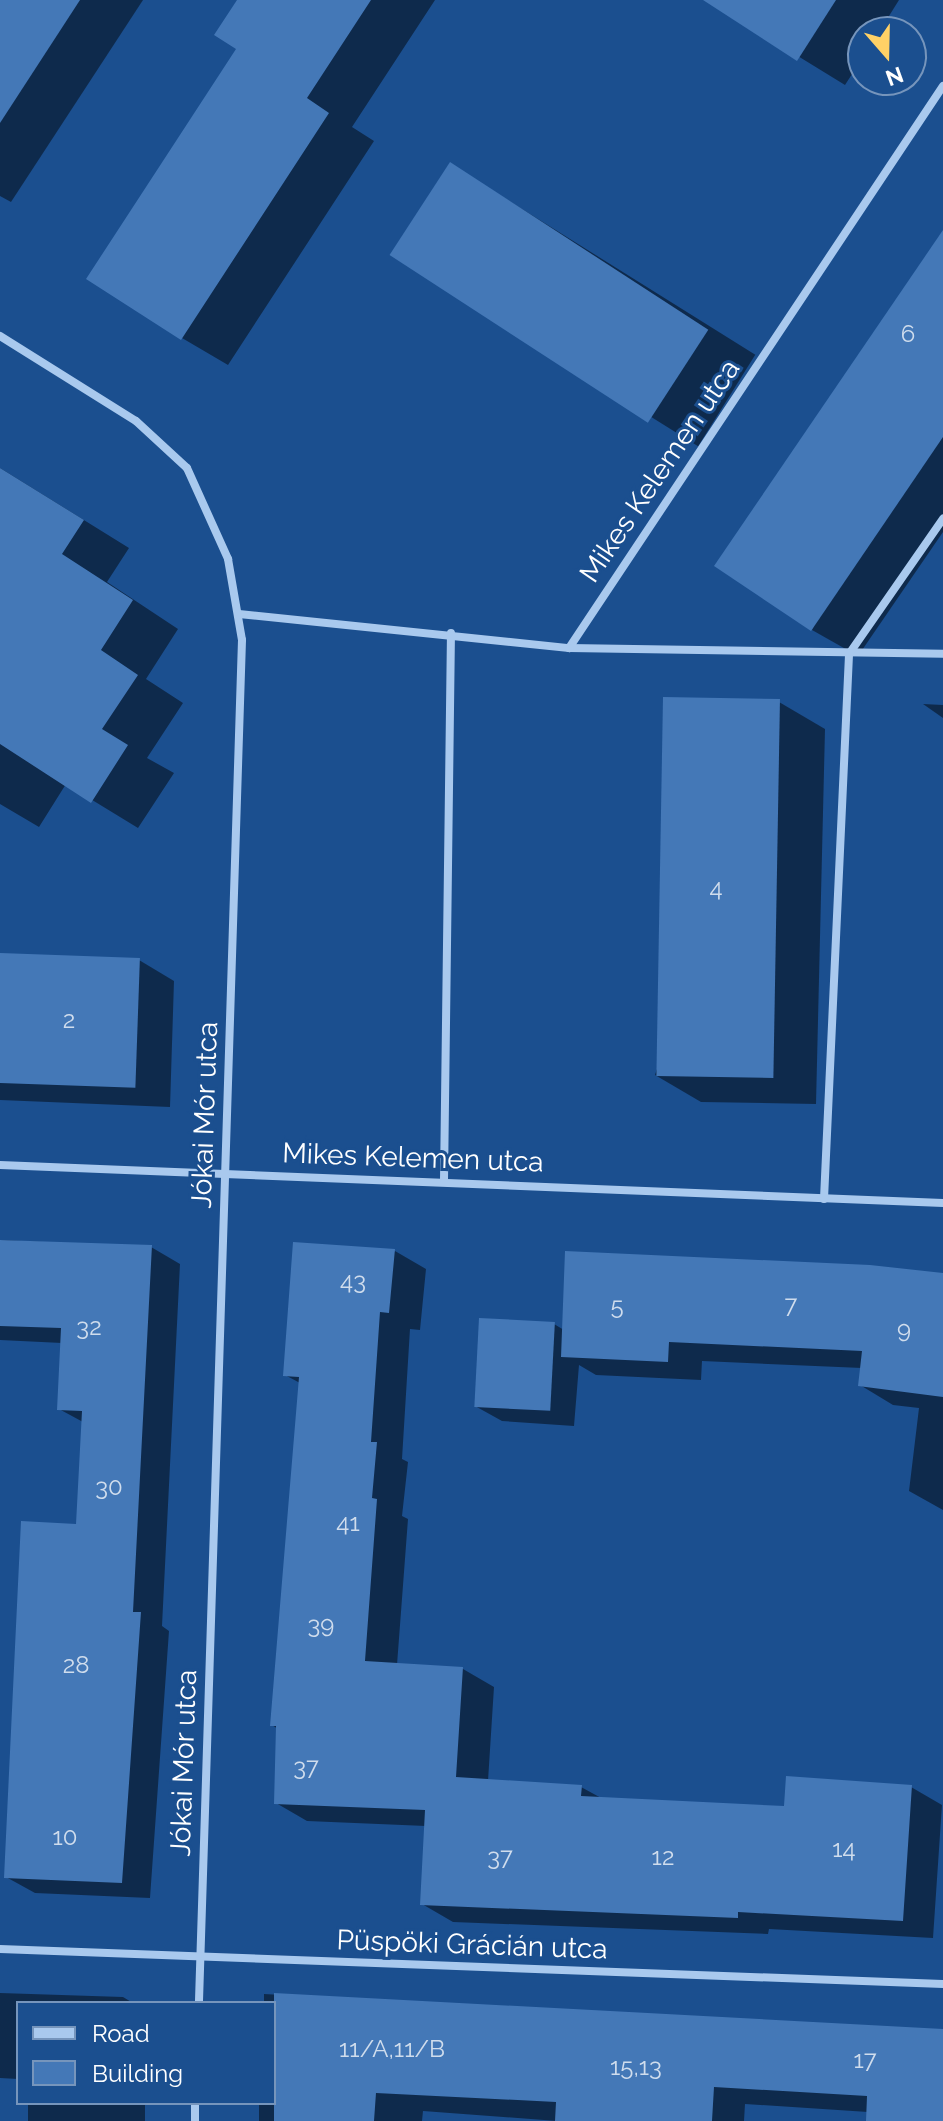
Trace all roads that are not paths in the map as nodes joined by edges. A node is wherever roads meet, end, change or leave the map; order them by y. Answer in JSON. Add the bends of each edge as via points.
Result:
{"nodes":[{"id":1,"x":943,"y":86,"type":"edge"},
{"id":2,"x":0,"y":336,"type":"edge"},
{"id":3,"x":943,"y":519,"type":"edge"},
{"id":4,"x":239,"y":614,"type":"junction"},
{"id":5,"x":451,"y":633,"type":"junction"},
{"id":6,"x":569,"y":648,"type":"junction"},
{"id":7,"x":849,"y":654,"type":"junction"},
{"id":8,"x":943,"y":654,"type":"edge"},
{"id":9,"x":0,"y":1165,"type":"edge"},
{"id":10,"x":225,"y":1174,"type":"junction"},
{"id":11,"x":444,"y":1180,"type":"junction"},
{"id":12,"x":824,"y":1199,"type":"junction"},
{"id":13,"x":943,"y":1203,"type":"edge"},
{"id":14,"x":0,"y":1949,"type":"edge"},
{"id":15,"x":200,"y":1957,"type":"junction"},
{"id":16,"x":943,"y":1984,"type":"edge"},
{"id":17,"x":199,"y":2001,"type":"edge"}],
"edges":[{"from":1,"to":6,"type":"street","name":"Mikes Kelemen utca"},
{"from":2,"to":4,"type":"street","name":"Jókai Mór utca","via":[[136,421],[187,468],[228,559]]},
{"from":3,"to":7,"type":"street"},
{"from":4,"to":5,"type":"street"},
{"from":4,"to":10,"type":"street","name":"Jókai Mór utca"},
{"from":5,"to":6,"type":"street"},
{"from":5,"to":11,"type":"street"},
{"from":6,"to":7,"type":"street"},
{"from":7,"to":8,"type":"street"},
{"from":7,"to":12,"type":"street"},
{"from":9,"to":10,"type":"street","name":"Mikes Kelemen utca"},
{"from":10,"to":11,"type":"street","name":"Mikes Kelemen utca"},
{"from":10,"to":15,"type":"street","name":"Jókai Mór utca"},
{"from":11,"to":12,"type":"street","name":"Mikes Kelemen utca"},
{"from":12,"to":13,"type":"street","name":"Mikes Kelemen utca"},
{"from":14,"to":15,"type":"street","name":"Püspöki Grácián utca"},
{"from":15,"to":16,"type":"street","name":"Püspöki Grácián utca"},
{"from":15,"to":17,"type":"street","name":"Jókai Mór utca"}]}
